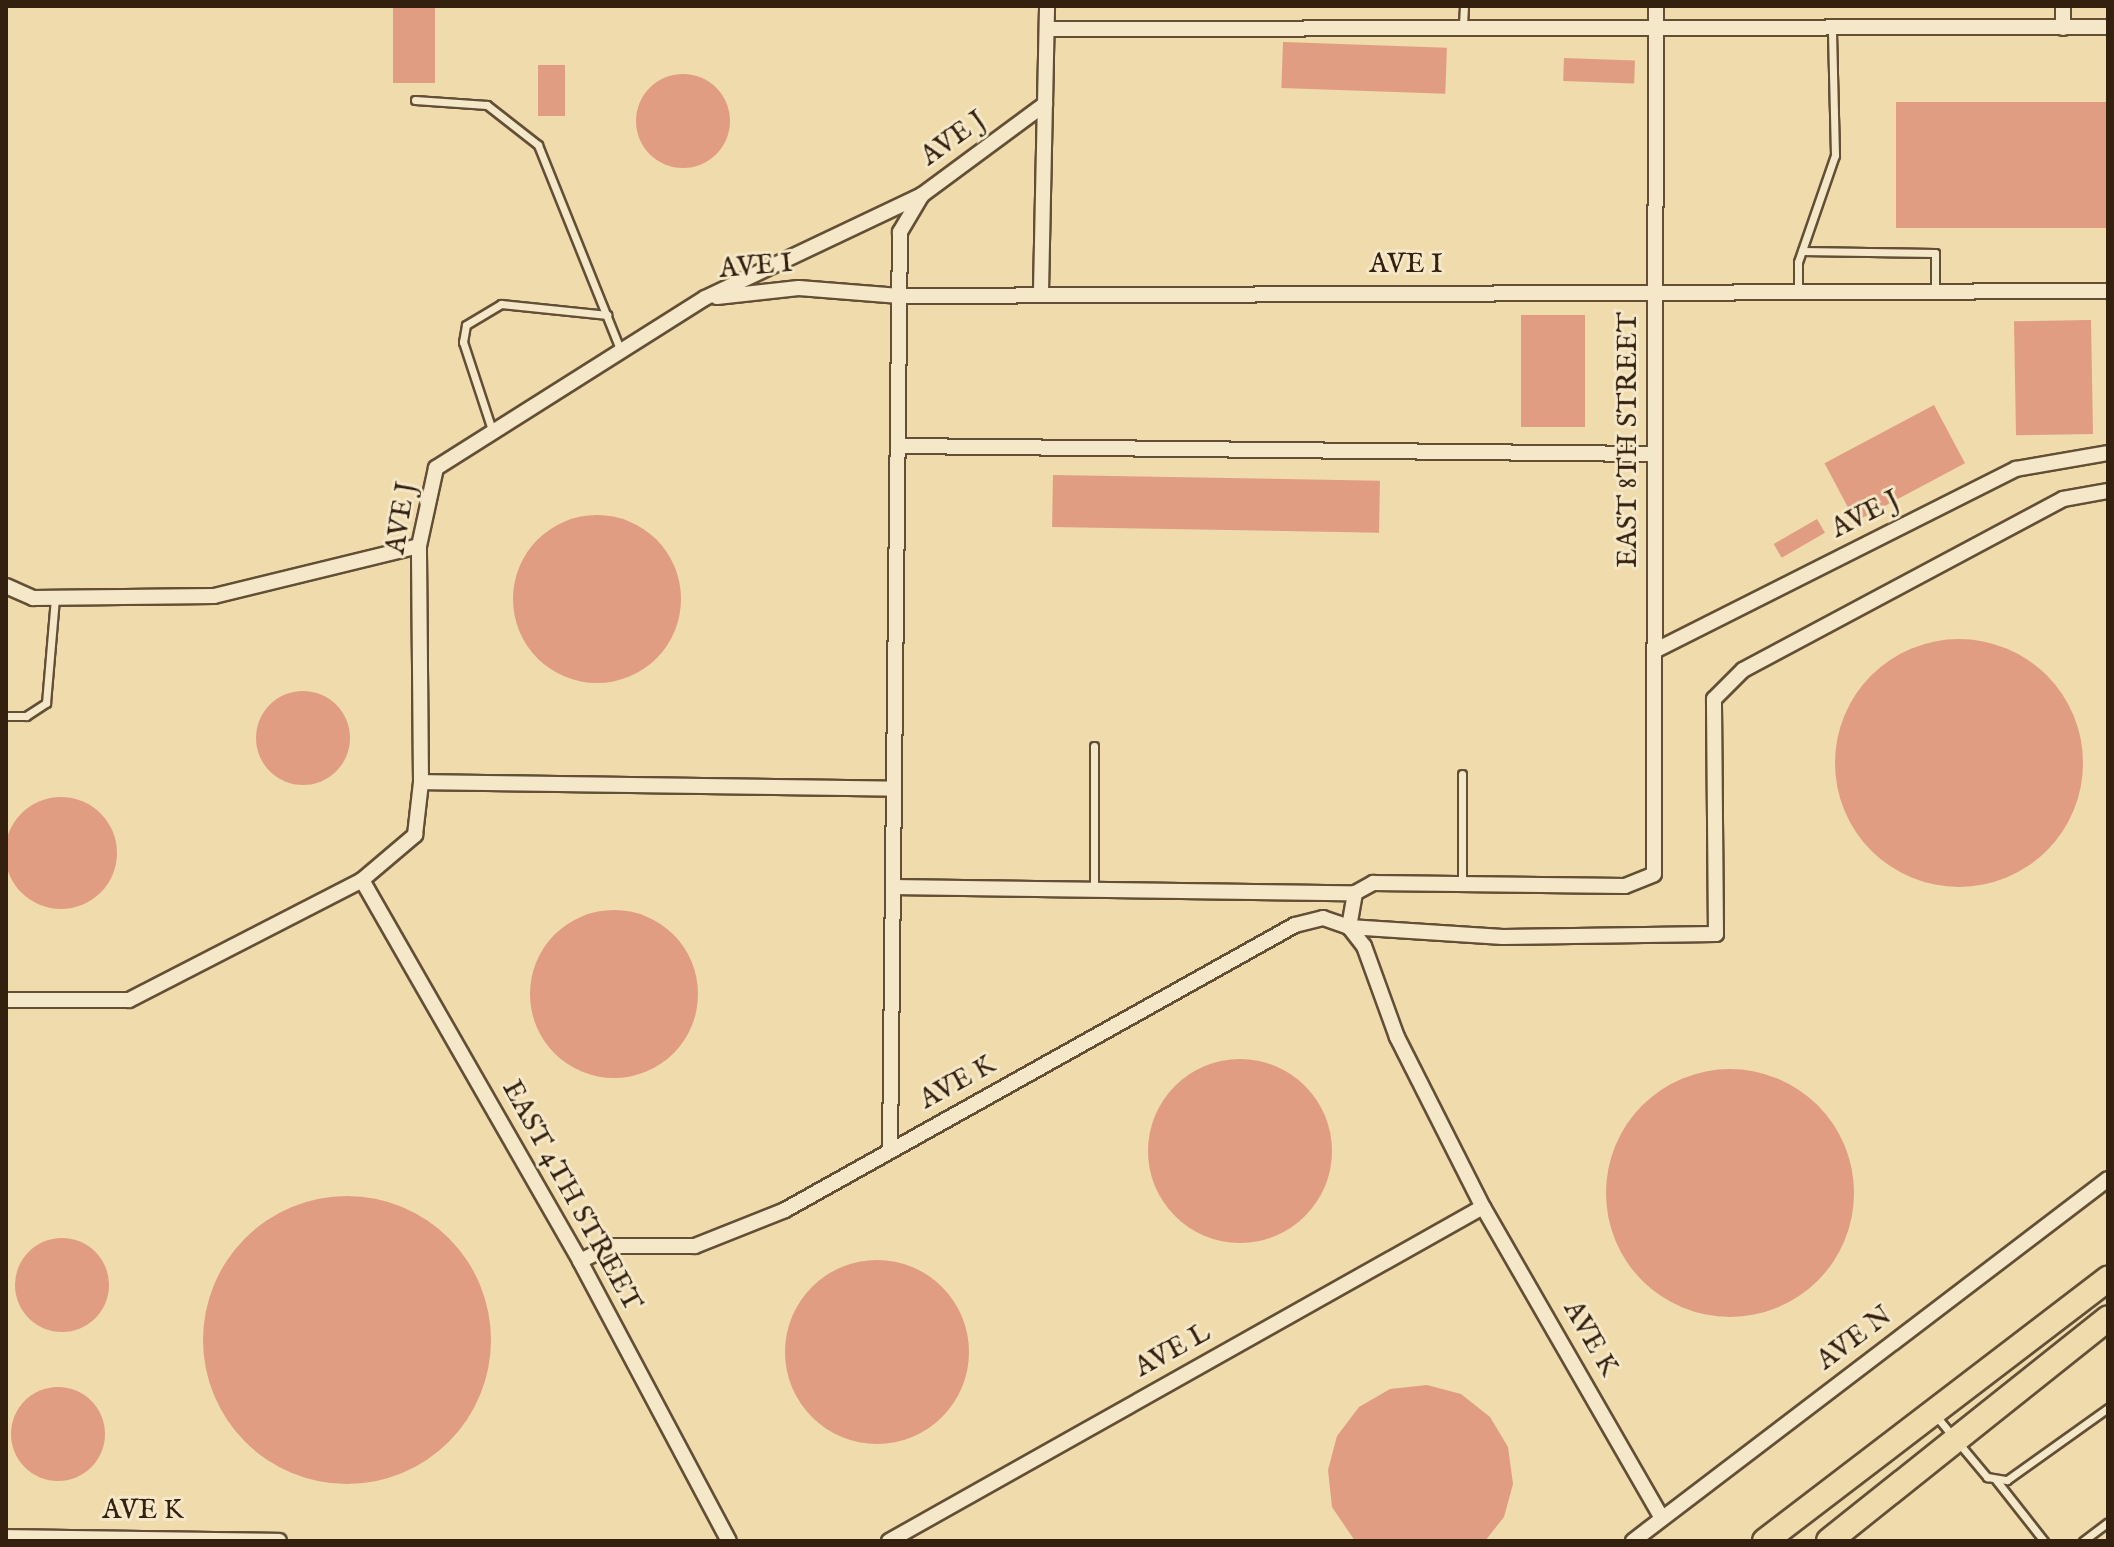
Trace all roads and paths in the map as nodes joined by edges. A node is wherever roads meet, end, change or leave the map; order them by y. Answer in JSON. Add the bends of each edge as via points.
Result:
{"nodes":[{"id":1,"x":1047,"y":6,"type":"edge"},
{"id":2,"x":1464,"y":6,"type":"edge"},
{"id":3,"x":1656,"y":6,"type":"edge"},
{"id":4,"x":2063,"y":6,"type":"edge"},
{"id":5,"x":1463,"y":25,"type":"junction"},
{"id":6,"x":1656,"y":25,"type":"junction"},
{"id":7,"x":1832,"y":27,"type":"junction"},
{"id":8,"x":2108,"y":27,"type":"edge"},
{"id":9,"x":2063,"y":28,"type":"junction"},
{"id":10,"x":1047,"y":29,"type":"junction"},
{"id":11,"x":415,"y":100,"type":"dead end"},
{"id":12,"x":1045,"y":104,"type":"junction"},
{"id":13,"x":922,"y":195,"type":"junction"},
{"id":14,"x":1802,"y":251,"type":"junction"},
{"id":15,"x":1041,"y":291,"type":"junction"},
{"id":16,"x":1654,"y":291,"type":"junction"},
{"id":17,"x":1798,"y":291,"type":"junction"},
{"id":18,"x":1935,"y":291,"type":"junction"},
{"id":19,"x":2108,"y":291,"type":"edge"},
{"id":20,"x":900,"y":296,"type":"junction"},
{"id":21,"x":705,"y":298,"type":"junction"},
{"id":22,"x":607,"y":315,"type":"junction"},
{"id":23,"x":621,"y":351,"type":"junction"},
{"id":24,"x":493,"y":433,"type":"junction"},
{"id":25,"x":900,"y":446,"type":"junction"},
{"id":26,"x":2108,"y":453,"type":"edge"},
{"id":27,"x":1654,"y":454,"type":"junction"},
{"id":28,"x":2108,"y":491,"type":"edge"},
{"id":29,"x":419,"y":546,"type":"junction"},
{"id":30,"x":6,"y":586,"type":"edge"},
{"id":31,"x":55,"y":599,"type":"junction"},
{"id":32,"x":1656,"y":650,"type":"junction"},
{"id":33,"x":6,"y":716,"type":"edge"},
{"id":34,"x":1094,"y":746,"type":"dead end"},
{"id":35,"x":1462,"y":774,"type":"dead end"},
{"id":36,"x":421,"y":782,"type":"junction"},
{"id":37,"x":894,"y":789,"type":"junction"},
{"id":38,"x":362,"y":880,"type":"junction"},
{"id":39,"x":1462,"y":884,"type":"junction"},
{"id":40,"x":898,"y":887,"type":"junction"},
{"id":41,"x":1094,"y":889,"type":"junction"},
{"id":42,"x":1355,"y":893,"type":"junction"},
{"id":43,"x":1349,"y":927,"type":"junction"},
{"id":44,"x":6,"y":1000,"type":"edge"},
{"id":45,"x":890,"y":1151,"type":"junction"},
{"id":46,"x":2108,"y":1179,"type":"edge"},
{"id":47,"x":1483,"y":1207,"type":"junction"},
{"id":48,"x":580,"y":1261,"type":"junction"},
{"id":49,"x":2108,"y":1279,"type":"edge"},
{"id":50,"x":2108,"y":1318,"type":"edge"},
{"id":51,"x":2108,"y":1408,"type":"edge"},
{"id":52,"x":1932,"y":1411,"type":"junction"},
{"id":53,"x":1955,"y":1440,"type":"junction"},
{"id":54,"x":1996,"y":1480,"type":"junction"},
{"id":55,"x":1662,"y":1518,"type":"junction"},
{"id":56,"x":2108,"y":1522,"type":"edge"},
{"id":57,"x":6,"y":1537,"type":"edge"},
{"id":58,"x":279,"y":1541,"type":"edge"},
{"id":59,"x":729,"y":1541,"type":"edge"},
{"id":60,"x":889,"y":1541,"type":"edge"},
{"id":61,"x":1633,"y":1541,"type":"edge"},
{"id":62,"x":1765,"y":1541,"type":"edge"},
{"id":63,"x":1829,"y":1541,"type":"edge"},
{"id":64,"x":2044,"y":1541,"type":"edge"},
{"id":65,"x":2083,"y":1541,"type":"edge"}],
"edges":[{"from":1,"to":10,"type":"street"},
{"from":2,"to":5,"type":"lane"},
{"from":3,"to":6,"type":"street","name":"EAST 8TH STREET"},
{"from":4,"to":9,"type":"street"},
{"from":5,"to":6,"type":"street"},
{"from":5,"to":10,"type":"street"},
{"from":6,"to":7,"type":"street"},
{"from":6,"to":16,"type":"street","name":"EAST 8TH STREET"},
{"from":7,"to":9,"type":"street"},
{"from":7,"to":14,"type":"lane","via":[[1835,155]]},
{"from":8,"to":9,"type":"street"},
{"from":10,"to":12,"type":"street"},
{"from":11,"to":22,"type":"lane","via":[[487,105],[538,145]]},
{"from":12,"to":13,"type":"street","name":"AVE J"},
{"from":12,"to":15,"type":"street"},
{"from":13,"to":20,"type":"street","via":[[900,232]]},
{"from":13,"to":21,"type":"street","name":"AVE J"},
{"from":14,"to":17,"type":"lane"},
{"from":14,"to":18,"type":"lane","via":[[1935,253]]},
{"from":15,"to":16,"type":"street","name":"AVE I"},
{"from":15,"to":20,"type":"street","name":"AVE I"},
{"from":16,"to":17,"type":"street","name":"AVE I"},
{"from":16,"to":27,"type":"street","name":"EAST 8TH STREET"},
{"from":17,"to":18,"type":"street","name":"AVE I"},
{"from":18,"to":19,"type":"street","name":"AVE I"},
{"from":20,"to":21,"type":"street","name":"AVE I","via":[[799,288]]},
{"from":20,"to":25,"type":"street"},
{"from":21,"to":23,"type":"street","name":"AVE J"},
{"from":22,"to":23,"type":"lane"},
{"from":22,"to":24,"type":"lane","via":[[501,304],[466,325],[463,342]]},
{"from":23,"to":24,"type":"street","name":"AVE J"},
{"from":24,"to":29,"type":"street","name":"AVE J","via":[[436,468]]},
{"from":25,"to":27,"type":"street"},
{"from":25,"to":37,"type":"street"},
{"from":26,"to":32,"type":"street","name":"AVE J","via":[[2016,469]]},
{"from":27,"to":32,"type":"street","name":"EAST 8TH STREET"},
{"from":28,"to":43,"type":"street","name":"AVE K","via":[[2063,499],[1743,670],[1714,699],[1716,934],[1503,937]]},
{"from":29,"to":31,"type":"street","via":[[214,596]]},
{"from":29,"to":36,"type":"street","name":"AVE J"},
{"from":30,"to":31,"type":"street"},
{"from":31,"to":33,"type":"lane","via":[[46,703],[26,716]]},
{"from":32,"to":39,"type":"street","name":"EAST 8TH STREET","via":[[1654,874],[1625,886]]},
{"from":34,"to":41,"type":"lane"},
{"from":35,"to":39,"type":"lane"},
{"from":36,"to":37,"type":"street"},
{"from":36,"to":38,"type":"street","name":"AVE J","via":[[415,835]]},
{"from":37,"to":40,"type":"street"},
{"from":38,"to":44,"type":"street","name":"AVE J","via":[[129,1000]]},
{"from":38,"to":48,"type":"street","name":"EAST 4TH STREET"},
{"from":39,"to":42,"type":"street","via":[[1373,883]]},
{"from":40,"to":41,"type":"street"},
{"from":40,"to":45,"type":"street"},
{"from":41,"to":42,"type":"street"},
{"from":42,"to":43,"type":"street"},
{"from":43,"to":45,"type":"street","name":"AVE K","via":[[1323,918],[1295,925]]},
{"from":43,"to":47,"type":"street","name":"AVE K"},
{"from":45,"to":48,"type":"street","name":"AVE K","via":[[785,1210],[695,1246],[611,1246]]},
{"from":46,"to":55,"type":"street","name":"AVE N"},
{"from":47,"to":55,"type":"street","name":"AVE K"},
{"from":47,"to":60,"type":"street","name":"AVE L"},
{"from":48,"to":59,"type":"street","name":"EAST 4TH STREET"},
{"from":49,"to":52,"type":"main road"},
{"from":50,"to":53,"type":"main road"},
{"from":51,"to":54,"type":"lane","via":[[2020,1476]]},
{"from":52,"to":53,"type":"lane"},
{"from":52,"to":62,"type":"main road"},
{"from":53,"to":54,"type":"lane"},
{"from":53,"to":63,"type":"main road"},
{"from":54,"to":64,"type":"lane"},
{"from":55,"to":61,"type":"street","name":"AVE N"},
{"from":56,"to":65,"type":"lane"},
{"from":57,"to":58,"type":"street","name":"AVE K"}]}
